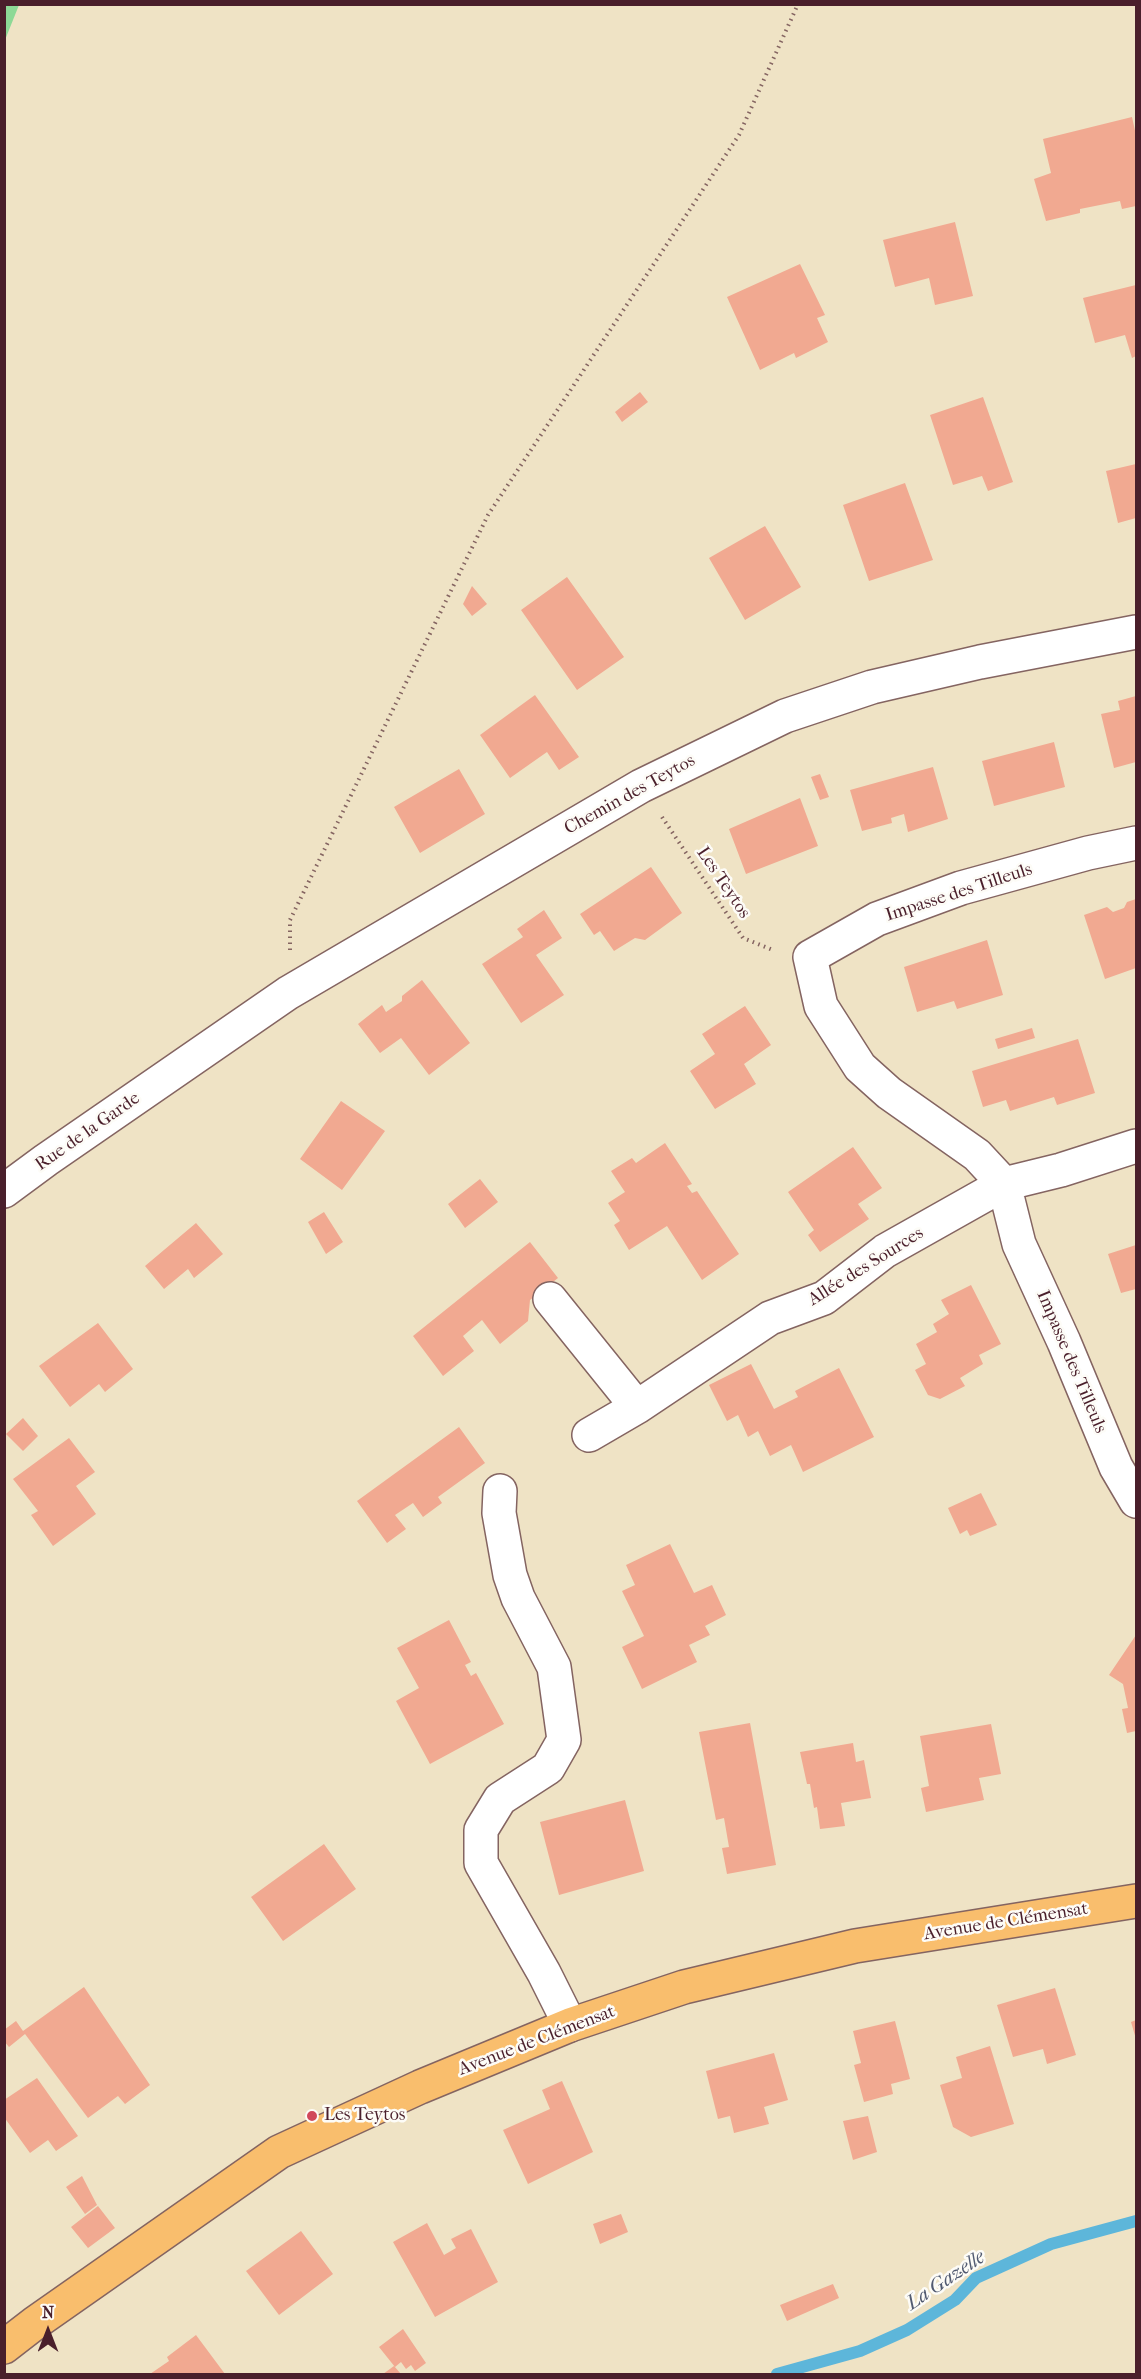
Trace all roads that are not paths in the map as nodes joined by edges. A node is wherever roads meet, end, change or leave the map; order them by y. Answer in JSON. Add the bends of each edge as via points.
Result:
{"nodes":[{"id":1,"x":1137,"y":632,"type":"edge"},
{"id":2,"x":1137,"y":843,"type":"edge"},
{"id":3,"x":172,"y":1073,"type":"joint"},
{"id":4,"x":1137,"y":1146,"type":"edge"},
{"id":5,"x":1004,"y":1184,"type":"junction"},
{"id":6,"x":4,"y":1191,"type":"edge"},
{"id":7,"x":550,"y":1299,"type":"dead end"},
{"id":8,"x":636,"y":1407,"type":"junction"},
{"id":9,"x":589,"y":1435,"type":"dead end"},
{"id":10,"x":500,"y":1491,"type":"dead end"},
{"id":11,"x":1137,"y":1501,"type":"edge"},
{"id":12,"x":1137,"y":1901,"type":"edge"},
{"id":13,"x":570,"y":2025,"type":"junction"},
{"id":14,"x":4,"y":2348,"type":"edge"}],
"edges":[{"from":1,"to":3,"type":"street","name":"Chemin des Teytos","via":[[872,687],[785,716],[641,786],[288,993]]},
{"from":2,"to":5,"type":"street","name":"Impasse des Tilleuls","via":[[961,888],[877,919],[810,957],[821,1006],[860,1067],[977,1155]]},
{"from":3,"to":6,"type":"street","name":"Rue de la Garde"},
{"from":4,"to":5,"type":"street"},
{"from":5,"to":8,"type":"street","name":"Allée des Sources","via":[[885,1251],[824,1298],[770,1318]]},
{"from":5,"to":11,"type":"street","name":"Impasse des Tilleuls","via":[[1018,1244],[1116,1467]]},
{"from":7,"to":8,"type":"street"},
{"from":8,"to":9,"type":"street","name":"Allée des Sources"},
{"from":10,"to":13,"type":"street","via":[[499,1513],[510,1575],[554,1667],[564,1740],[548,1768],[500,1799],[481,1830],[481,1863]]},
{"from":12,"to":13,"type":"main road","name":"Avenue de Clémensat","via":[[855,1946],[684,1987]]},
{"from":13,"to":14,"type":"main road","name":"Avenue de Clémensat","via":[[420,2087],[279,2152]]}]}
